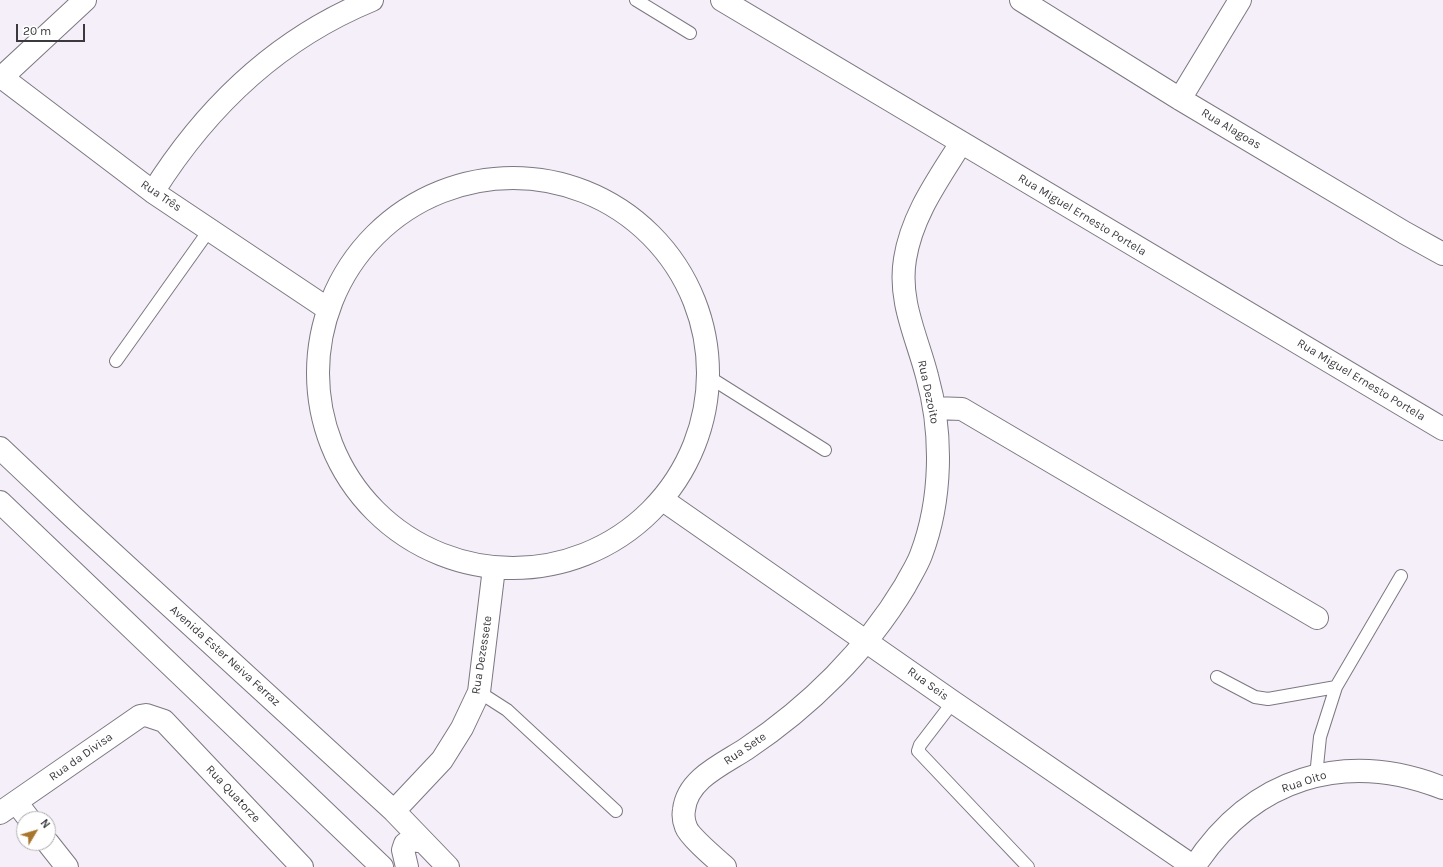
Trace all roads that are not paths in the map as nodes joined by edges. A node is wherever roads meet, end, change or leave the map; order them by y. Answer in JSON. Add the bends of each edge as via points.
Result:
{"nodes":[{"id":1,"x":85,"y":0,"type":"edge"},
{"id":2,"x":372,"y":0,"type":"edge"},
{"id":3,"x":636,"y":0,"type":"edge"},
{"id":4,"x":722,"y":0,"type":"edge"},
{"id":5,"x":1021,"y":0,"type":"edge"},
{"id":6,"x":1240,"y":0,"type":"edge"},
{"id":7,"x":690,"y":33,"type":"dead end"},
{"id":8,"x":1,"y":78,"type":"edge"},
{"id":9,"x":1180,"y":99,"type":"junction"},
{"id":10,"x":961,"y":143,"type":"junction"},
{"id":11,"x":153,"y":192,"type":"junction"},
{"id":12,"x":210,"y":229,"type":"junction"},
{"id":13,"x":1443,"y":254,"type":"edge"},
{"id":14,"x":328,"y":309,"type":"junction"},
{"id":15,"x":116,"y":361,"type":"dead end"},
{"id":16,"x":709,"y":377,"type":"junction"},
{"id":17,"x":934,"y":408,"type":"junction"},
{"id":18,"x":1443,"y":428,"type":"edge"},
{"id":19,"x":0,"y":448,"type":"edge"},
{"id":20,"x":825,"y":450,"type":"dead end"},
{"id":21,"x":663,"y":500,"type":"junction"},
{"id":22,"x":0,"y":502,"type":"edge"},
{"id":23,"x":494,"y":568,"type":"junction"},
{"id":24,"x":1401,"y":576,"type":"dead end"},
{"id":25,"x":1317,"y":618,"type":"dead end"},
{"id":26,"x":866,"y":640,"type":"junction"},
{"id":27,"x":1217,"y":677,"type":"dead end"},
{"id":28,"x":1336,"y":687,"type":"junction"},
{"id":29,"x":479,"y":692,"type":"junction"},
{"id":30,"x":953,"y":702,"type":"junction"},
{"id":31,"x":164,"y":721,"type":"joint"},
{"id":32,"x":1316,"y":776,"type":"junction"},
{"id":33,"x":1443,"y":788,"type":"edge"},
{"id":34,"x":8,"y":807,"type":"edge"},
{"id":35,"x":394,"y":811,"type":"junction"},
{"id":36,"x":616,"y":811,"type":"dead end"},
{"id":37,"x":424,"y":842,"type":"junction"},
{"id":38,"x":54,"y":851,"type":"edge"},
{"id":39,"x":67,"y":867,"type":"edge"},
{"id":40,"x":302,"y":867,"type":"edge"},
{"id":41,"x":382,"y":867,"type":"edge"},
{"id":42,"x":407,"y":867,"type":"edge"},
{"id":43,"x":448,"y":867,"type":"edge"},
{"id":44,"x":725,"y":867,"type":"edge"},
{"id":45,"x":1028,"y":867,"type":"edge"},
{"id":46,"x":1194,"y":867,"type":"edge"}],
"edges":[{"from":1,"to":8,"type":"street"},
{"from":2,"to":11,"type":"street","via":[[306,34],[250,75],[197,129]]},
{"from":3,"to":7,"type":"lane"},
{"from":4,"to":10,"type":"street","name":"Rua Miguel Ernesto Portela"},
{"from":5,"to":9,"type":"street","name":"Rua Alagoas"},
{"from":6,"to":9,"type":"street"},
{"from":8,"to":11,"type":"street","name":"Rua Três"},
{"from":9,"to":13,"type":"street","name":"Rua Alagoas"},
{"from":10,"to":17,"type":"street","name":"Rua Dezoito","via":[[917,216],[904,261],[906,306],[928,378]]},
{"from":10,"to":18,"type":"street","name":"Rua Miguel Ernesto Portela"},
{"from":11,"to":12,"type":"street","name":"Rua Três"},
{"from":12,"to":14,"type":"street","name":"Rua Três"},
{"from":12,"to":15,"type":"lane"},
{"from":14,"to":16,"type":"street","via":[[352,262],[369,241],[388,223],[415,204],[457,186],[482,180],[535,179],[585,192],[609,203],[651,235],[682,276],[694,300],[702,325]]},
{"from":14,"to":23,"type":"street","via":[[318,361],[318,387],[330,440],[355,487],[393,527],[415,542],[453,558]]},
{"from":16,"to":20,"type":"lane"},
{"from":16,"to":21,"type":"street","via":[[707,404],[691,456]]},
{"from":17,"to":25,"type":"street","via":[[962,409]]},
{"from":17,"to":26,"type":"street","name":"Rua Dezoito","via":[[937,469],[932,513],[921,557],[893,603]]},
{"from":19,"to":35,"type":"street","name":"Avenida Ester Neiva Ferraz"},
{"from":21,"to":23,"type":"street","via":[[638,525],[598,550],[573,560],[546,566]]},
{"from":21,"to":26,"type":"street","name":"Rua Seis"},
{"from":22,"to":41,"type":"street"},
{"from":23,"to":29,"type":"street","name":"Rua Dezessete"},
{"from":24,"to":28,"type":"lane"},
{"from":26,"to":30,"type":"street","name":"Rua Seis"},
{"from":26,"to":44,"type":"street","name":"Rua Sete","via":[[812,699],[781,724],[704,776],[690,791],[684,809],[686,829]]},
{"from":27,"to":28,"type":"lane","via":[[1255,697],[1268,699]]},
{"from":28,"to":32,"type":"lane","via":[[1320,737]]},
{"from":29,"to":35,"type":"street","name":"Rua Dezessete","via":[[462,728],[442,760]]},
{"from":29,"to":36,"type":"lane","via":[[507,710]]},
{"from":30,"to":45,"type":"lane","via":[[918,751]]},
{"from":30,"to":46,"type":"street","name":"Rua Seis"},
{"from":31,"to":34,"type":"street","name":"Rua da Divisa","via":[[146,715],[140,716]]},
{"from":31,"to":40,"type":"street","name":"Rua Quatorze"},
{"from":32,"to":33,"type":"street","name":"Rua Oito","via":[[1368,770],[1420,779]]},
{"from":32,"to":46,"type":"street","name":"Rua Oito","via":[[1285,786],[1245,809],[1208,846]]},
{"from":35,"to":37,"type":"street","name":"Avenida Ester Neiva Ferraz"},
{"from":37,"to":42,"type":"street","via":[[411,840],[406,844],[403,850]]},
{"from":37,"to":43,"type":"street","name":"Avenida Ester Neiva Ferraz"},
{"from":38,"to":39,"type":"street"}]}
